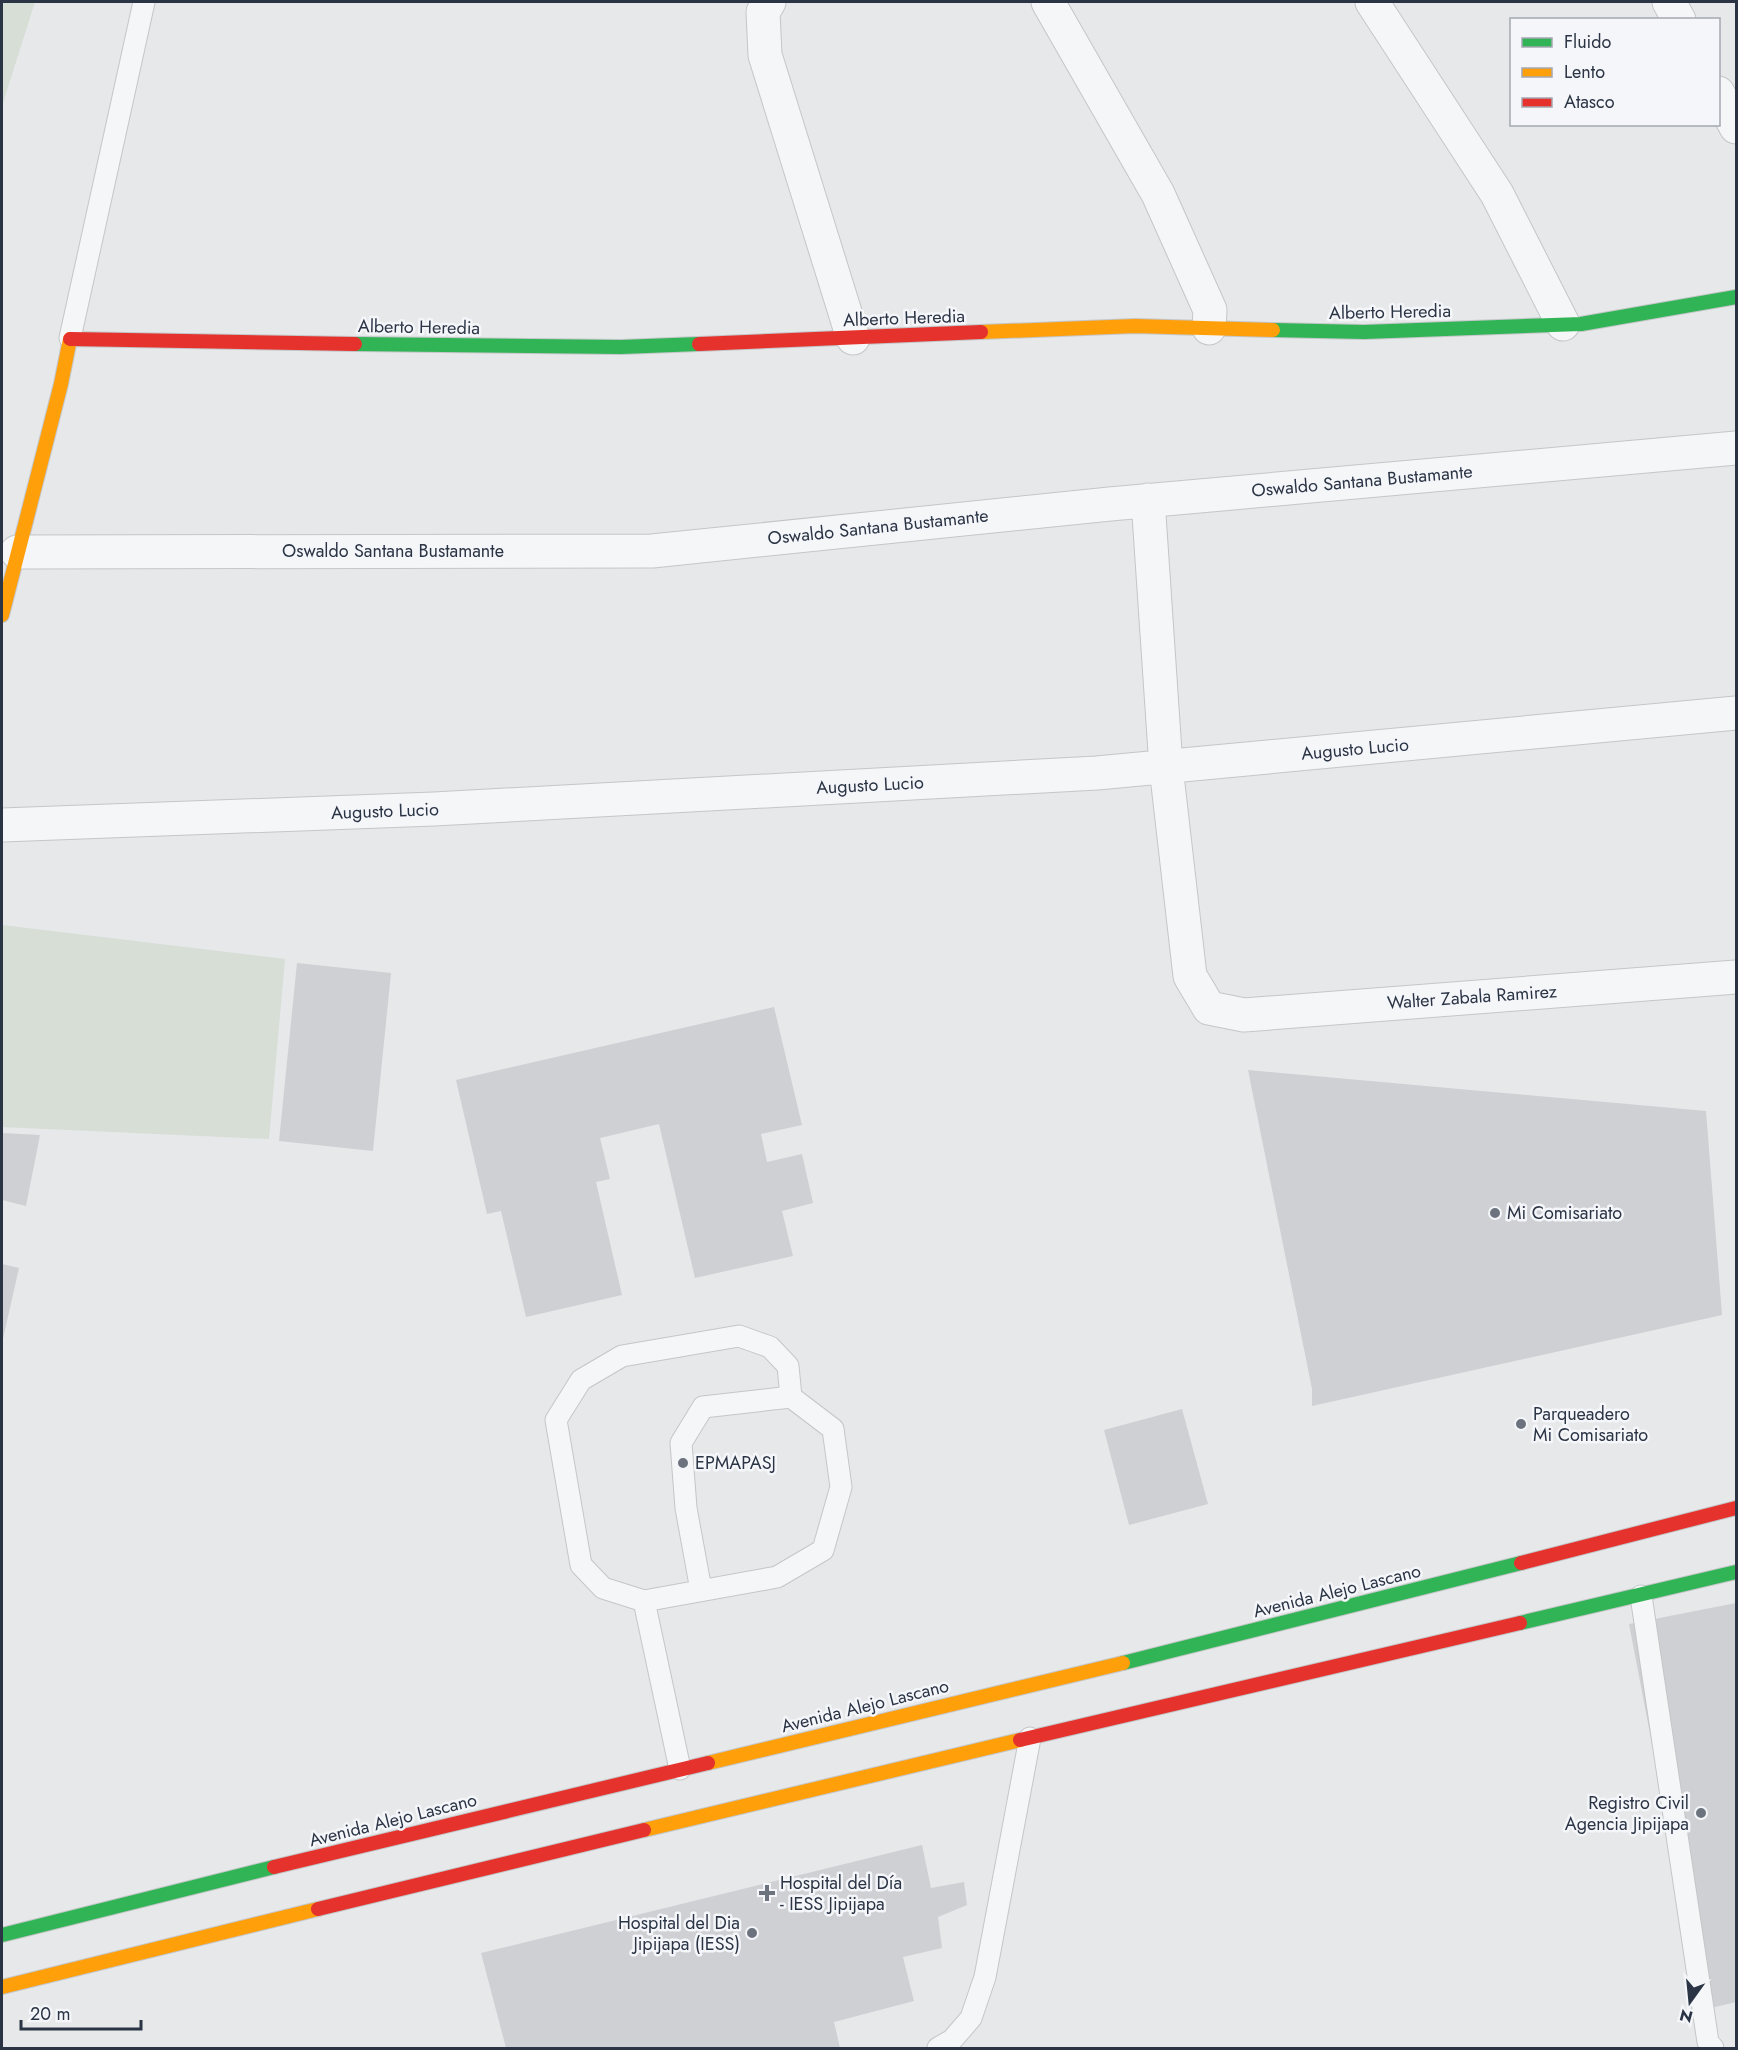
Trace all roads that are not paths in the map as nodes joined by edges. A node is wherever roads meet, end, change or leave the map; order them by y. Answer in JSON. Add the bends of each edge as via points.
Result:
{"nodes":[{"id":1,"x":144,"y":2,"type":"edge"},
{"id":2,"x":769,"y":2,"type":"edge"},
{"id":3,"x":1048,"y":2,"type":"edge"},
{"id":4,"x":1372,"y":2,"type":"edge"},
{"id":5,"x":1669,"y":2,"type":"edge"},
{"id":6,"x":1678,"y":18,"type":"edge"},
{"id":7,"x":1720,"y":95,"type":"edge"},
{"id":8,"x":1737,"y":127,"type":"edge"},
{"id":9,"x":1737,"y":297,"type":"edge"},
{"id":10,"x":1563,"y":324,"type":"junction"},
{"id":11,"x":1209,"y":328,"type":"junction"},
{"id":12,"x":70,"y":338,"type":"junction"},
{"id":13,"x":853,"y":338,"type":"junction"},
{"id":14,"x":1737,"y":448,"type":"edge"},
{"id":15,"x":1148,"y":500,"type":"junction"},
{"id":16,"x":16,"y":552,"type":"junction"},
{"id":17,"x":2,"y":615,"type":"edge"},
{"id":18,"x":1737,"y":713,"type":"edge"},
{"id":19,"x":1166,"y":766,"type":"junction"},
{"id":20,"x":2,"y":825,"type":"edge"},
{"id":21,"x":1737,"y":977,"type":"edge"},
{"id":22,"x":791,"y":1397,"type":"junction"},
{"id":23,"x":1737,"y":1508,"type":"edge"},
{"id":24,"x":1737,"y":1572,"type":"edge"},
{"id":25,"x":700,"y":1590,"type":"junction"},
{"id":26,"x":1641,"y":1596,"type":"junction"},
{"id":27,"x":644,"y":1601,"type":"junction"},
{"id":28,"x":1030,"y":1738,"type":"junction"},
{"id":29,"x":680,"y":1769,"type":"junction"},
{"id":30,"x":2,"y":1935,"type":"edge"},
{"id":31,"x":2,"y":1987,"type":"edge"},
{"id":32,"x":938,"y":2049,"type":"edge"},
{"id":33,"x":1713,"y":2049,"type":"edge"}],
"edges":[{"from":1,"to":12,"type":"lane"},
{"from":2,"to":13,"type":"street","via":[[763,12],[765,55]]},
{"from":3,"to":11,"type":"street","via":[[1158,194],[1210,310]]},
{"from":4,"to":10,"type":"street","via":[[1497,194]]},
{"from":5,"to":6,"type":"street"},
{"from":7,"to":8,"type":"street"},
{"from":9,"to":10,"type":"main road","name":"Alberto Heredia"},
{"from":10,"to":11,"type":"main road","name":"Alberto Heredia","via":[[1364,332]]},
{"from":11,"to":13,"type":"main road","name":"Alberto Heredia","via":[[1136,326]]},
{"from":12,"to":13,"type":"main road","name":"Alberto Heredia","via":[[621,347]]},
{"from":12,"to":16,"type":"main road"},
{"from":14,"to":15,"type":"street","name":"Oswaldo Santana Bustamante"},
{"from":15,"to":16,"type":"street","name":"Oswaldo Santana Bustamante","via":[[652,550]]},
{"from":15,"to":19,"type":"street"},
{"from":16,"to":17,"type":"main road"},
{"from":18,"to":19,"type":"street","name":"Augusto Lucio"},
{"from":19,"to":20,"type":"street","name":"Augusto Lucio","via":[[1086,774],[434,809]]},
{"from":19,"to":21,"type":"street","name":"Walter Zabala Ramirez","via":[[1190,976],[1209,1008],[1244,1015]]},
{"from":22,"to":25,"type":"lane","via":[[703,1407],[681,1443],[686,1508]]},
{"from":22,"to":25,"type":"lane","via":[[832,1429],[841,1487],[823,1550],[777,1577]]},
{"from":22,"to":27,"type":"lane","via":[[788,1366],[770,1347],[739,1336],[622,1356],[581,1380],[556,1420],[581,1565],[603,1588]]},
{"from":23,"to":29,"type":"main road","name":"Avenida Alejo Lascano"},
{"from":24,"to":26,"type":"main road"},
{"from":25,"to":27,"type":"lane"},
{"from":26,"to":28,"type":"main road"},
{"from":26,"to":33,"type":"lane","via":[[1708,2042]]},
{"from":27,"to":29,"type":"lane"},
{"from":28,"to":31,"type":"main road"},
{"from":28,"to":32,"type":"lane","via":[[985,1977],[971,2018],[952,2040]]},
{"from":29,"to":30,"type":"main road","name":"Avenida Alejo Lascano"}]}
